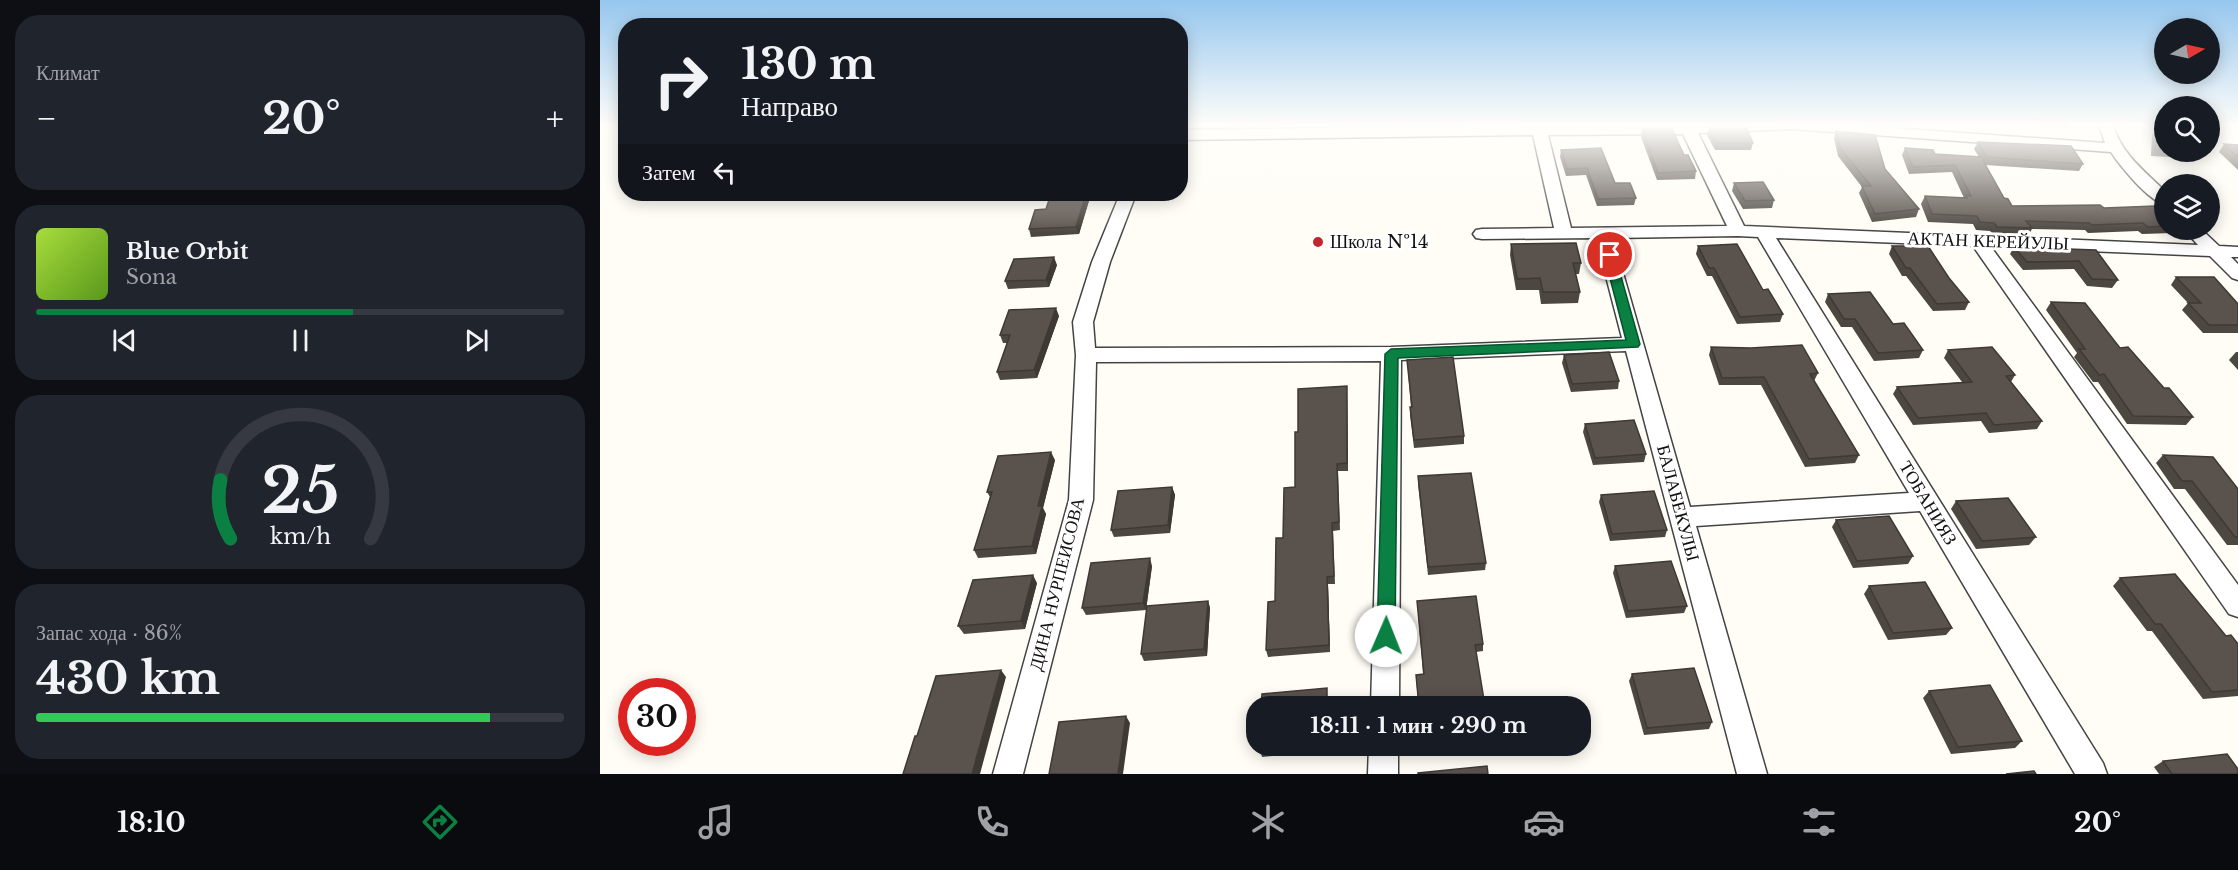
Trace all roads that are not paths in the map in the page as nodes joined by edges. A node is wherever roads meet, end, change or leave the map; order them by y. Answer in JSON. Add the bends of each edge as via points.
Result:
{"nodes":[{"id":1,"x":1547,"y":161,"type":"edge"},
{"id":2,"x":1704,"y":161,"type":"edge"},
{"id":3,"x":2127,"y":161,"type":"edge"},
{"id":4,"x":2154,"y":189,"type":"edge"},
{"id":5,"x":1125,"y":201,"type":"edge"},
{"id":6,"x":1738,"y":231,"type":"junction"},
{"id":7,"x":1603,"y":232,"type":"junction"},
{"id":8,"x":1764,"y":232,"type":"junction"},
{"id":9,"x":1564,"y":233,"type":"junction"},
{"id":10,"x":1482,"y":234,"type":"dead end"},
{"id":11,"x":2204,"y":240,"type":"edge"},
{"id":12,"x":1978,"y":241,"type":"junction"},
{"id":13,"x":2214,"y":250,"type":"junction"},
{"id":14,"x":2238,"y":252,"type":"edge"},
{"id":15,"x":2238,"y":274,"type":"edge"},
{"id":16,"x":1634,"y":344,"type":"junction"},
{"id":17,"x":1391,"y":354,"type":"junction"},
{"id":18,"x":1086,"y":355,"type":"junction"},
{"id":19,"x":1927,"y":501,"type":"junction"},
{"id":20,"x":1681,"y":517,"type":"junction"},
{"id":21,"x":2238,"y":606,"type":"edge"},
{"id":22,"x":1385,"y":696,"type":"edge"},
{"id":23,"x":1384,"y":756,"type":"edge"},
{"id":24,"x":1008,"y":774,"type":"edge"},
{"id":25,"x":1383,"y":774,"type":"edge"},
{"id":26,"x":1752,"y":774,"type":"edge"},
{"id":27,"x":2092,"y":774,"type":"edge"}],
"edges":[{"from":1,"to":9,"type":"street"},
{"from":2,"to":6,"type":"street"},
{"from":3,"to":4,"type":"street"},
{"from":5,"to":18,"type":"street","name":"ДИНА НУРПЕИСОВА","via":[[1083,322]]},
{"from":6,"to":7,"type":"street","name":"АКТАН КЕРЕЙУЛЫ"},
{"from":6,"to":8,"type":"street","name":"АКТАН КЕРЕЙУЛЫ"},
{"from":7,"to":9,"type":"street","name":"АКТАН КЕРЕЙУЛЫ"},
{"from":7,"to":16,"type":"street","name":"БАЛАБЕКУЛЫ"},
{"from":8,"to":12,"type":"street","name":"АКТАН КЕРЕЙУЛЫ"},
{"from":8,"to":19,"type":"street","name":"ТОБАНИЯЗ"},
{"from":9,"to":10,"type":"street","name":"АКТАН КЕРЕЙУЛЫ"},
{"from":11,"to":13,"type":"street"},
{"from":12,"to":13,"type":"street","name":"АКТАН КЕРЕЙУЛЫ"},
{"from":12,"to":21,"type":"street"},
{"from":13,"to":14,"type":"street","name":"АКТАН КЕРЕЙУЛЫ"},
{"from":13,"to":15,"type":"street"},
{"from":16,"to":17,"type":"street"},
{"from":16,"to":20,"type":"street","name":"БАЛАБЕКУЛЫ"},
{"from":17,"to":18,"type":"street"},
{"from":17,"to":22,"type":"street"},
{"from":18,"to":24,"type":"street","name":"ДИНА НУРПЕИСОВА","via":[[1081,500]]},
{"from":19,"to":20,"type":"street"},
{"from":19,"to":27,"type":"street","name":"ТОБАНИЯЗ"},
{"from":20,"to":26,"type":"street","name":"БАЛАБЕКУЛЫ"},
{"from":23,"to":25,"type":"street"}]}
